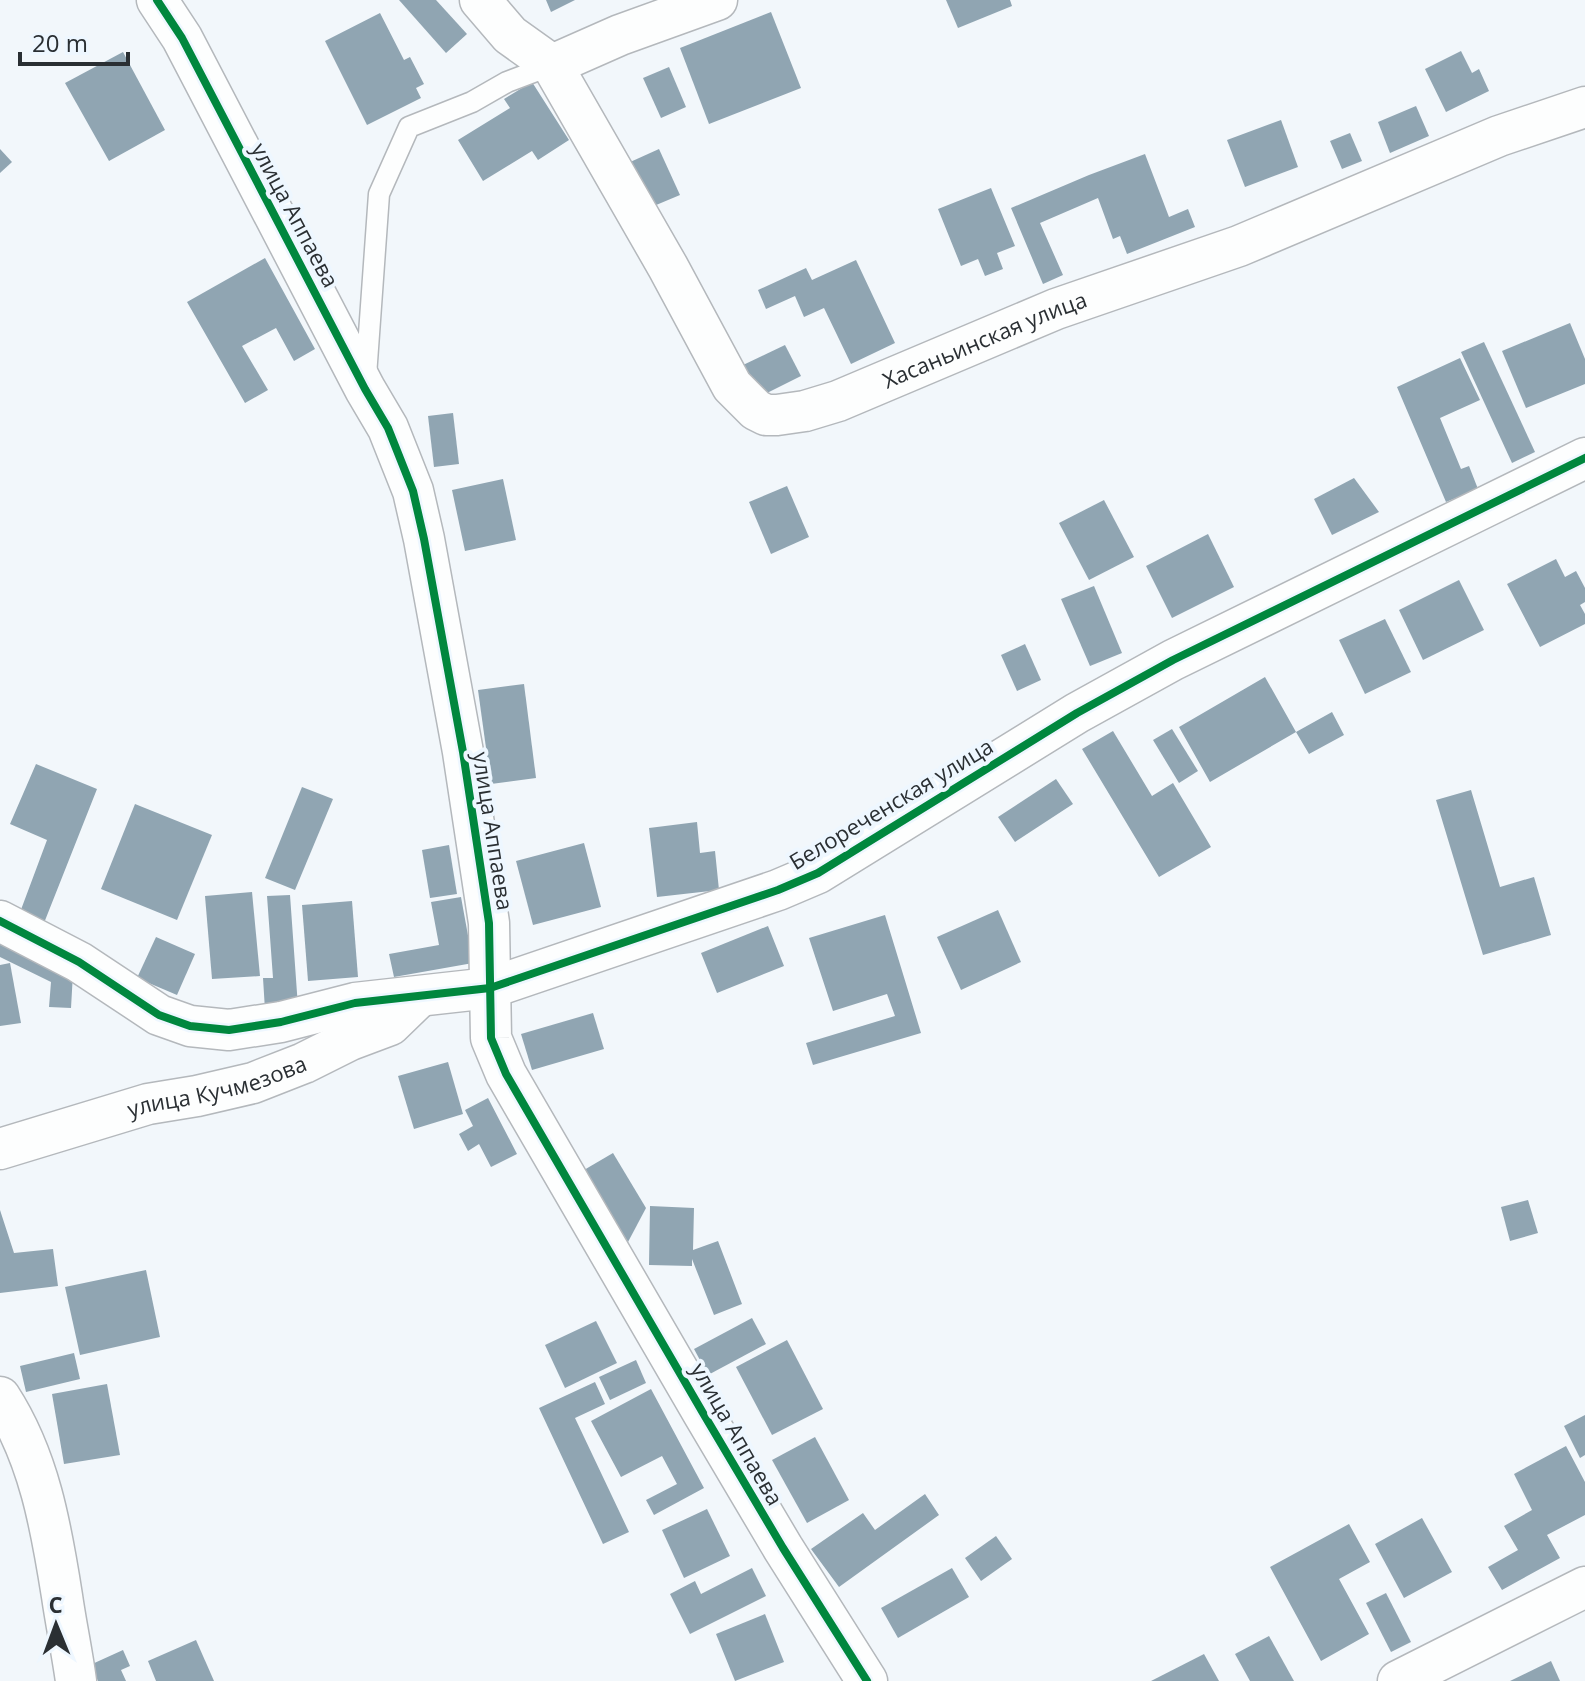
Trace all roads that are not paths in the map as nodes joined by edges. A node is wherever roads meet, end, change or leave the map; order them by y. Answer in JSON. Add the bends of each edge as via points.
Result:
{"nodes":[{"id":1,"x":157,"y":0,"type":"edge"},
{"id":2,"x":480,"y":0,"type":"edge"},
{"id":3,"x":717,"y":0,"type":"edge"},
{"id":4,"x":552,"y":65,"type":"junction"},
{"id":5,"x":1585,"y":107,"type":"edge"},
{"id":6,"x":365,"y":389,"type":"junction"},
{"id":7,"x":1584,"y":462,"type":"edge"},
{"id":8,"x":0,"y":921,"type":"edge"},
{"id":9,"x":490,"y":988,"type":"junction"},
{"id":10,"x":419,"y":997,"type":"junction"},
{"id":11,"x":5,"y":1144,"type":"edge"},
{"id":12,"x":0,"y":1397,"type":"edge"},
{"id":13,"x":1585,"y":1587,"type":"edge"},
{"id":14,"x":76,"y":1681,"type":"edge"},
{"id":15,"x":867,"y":1681,"type":"edge"},
{"id":16,"x":1398,"y":1681,"type":"edge"}],
"edges":[{"from":1,"to":6,"type":"street","name":"улица Аппаева","via":[[182,38]]},
{"from":2,"to":4,"type":"street","via":[[510,35]]},
{"from":3,"to":4,"type":"street"},
{"from":4,"to":5,"type":"street","name":"Хасаньинская улица","via":[[732,386],[766,415],[838,401],[1056,309],[1239,246],[1499,136]]},
{"from":4,"to":6,"type":"lane","via":[[409,127],[379,194]]},
{"from":6,"to":9,"type":"street","name":"улица Аппаева","via":[[388,428],[413,491],[424,539],[489,923]]},
{"from":7,"to":9,"type":"street","name":"Белореченская улица","via":[[1173,660],[818,873]]},
{"from":8,"to":10,"type":"street","name":"Белореченская улица","via":[[79,962],[159,1015],[190,1026],[229,1030],[355,1003]]},
{"from":9,"to":10,"type":"street","name":"Белореченская улица"},
{"from":9,"to":15,"type":"street","name":"улица Аппаева","via":[[491,1038],[506,1074],[735,1467]]},
{"from":10,"to":11,"type":"street","name":"улица Кучмезова","via":[[390,1025],[253,1083],[148,1104]]},
{"from":12,"to":14,"type":"street","via":[[41,1486]]},
{"from":13,"to":16,"type":"street"}]}
